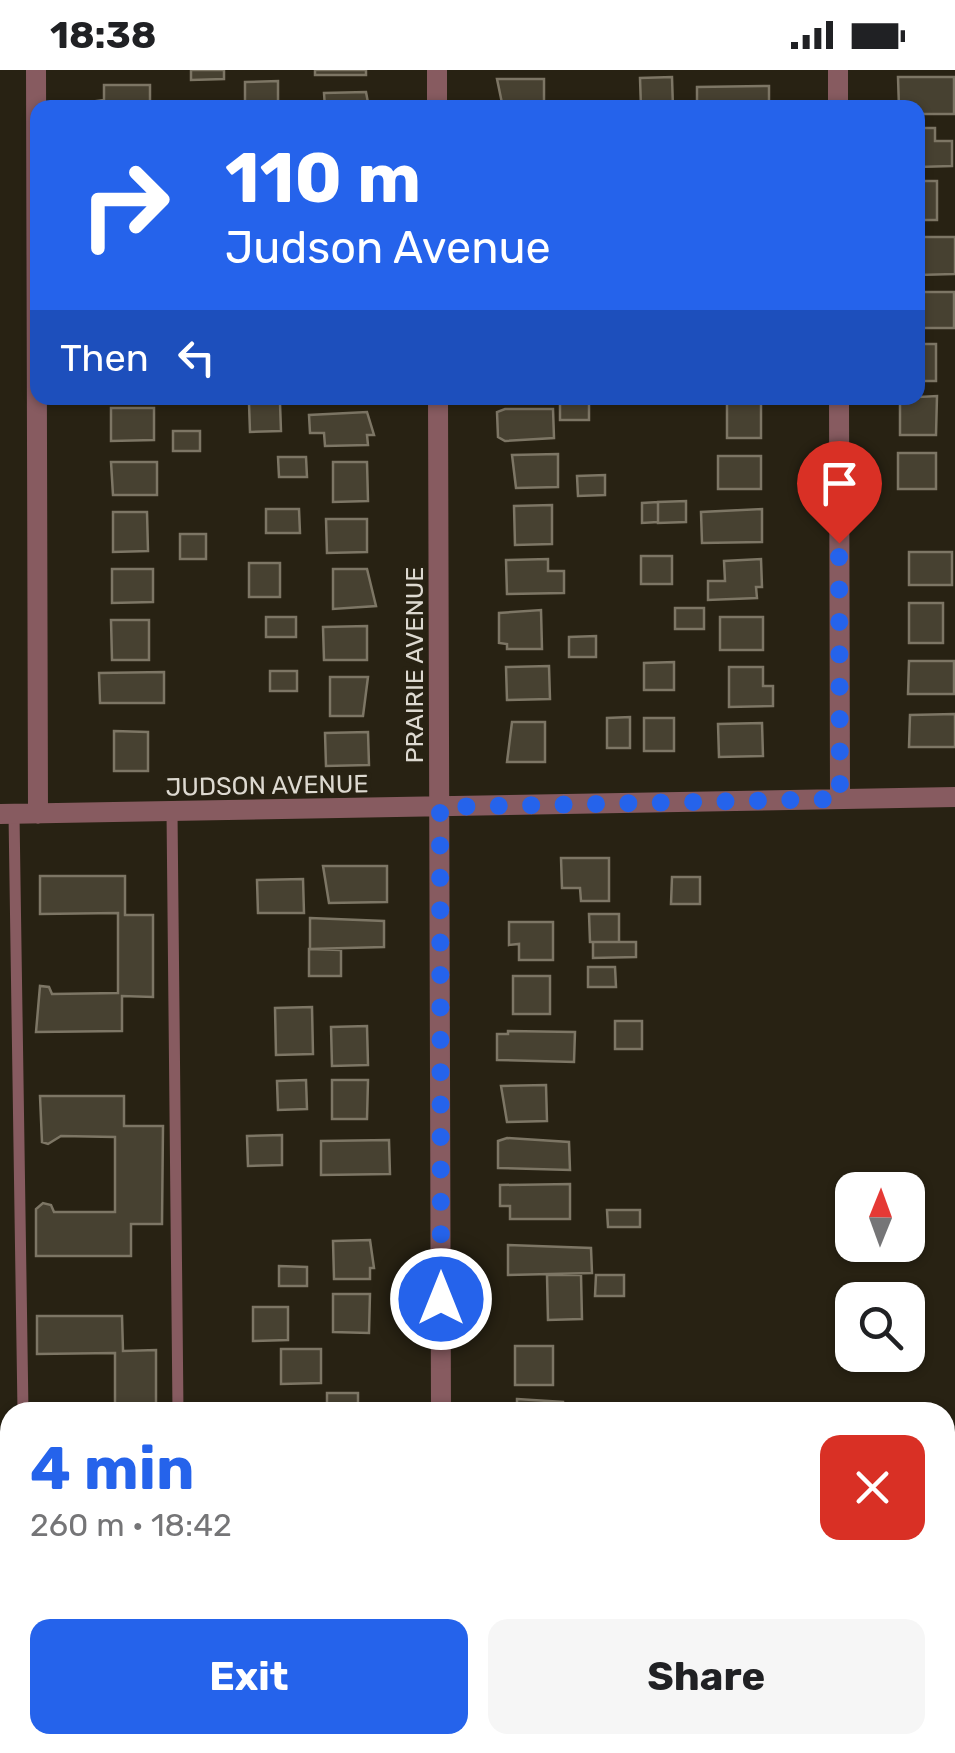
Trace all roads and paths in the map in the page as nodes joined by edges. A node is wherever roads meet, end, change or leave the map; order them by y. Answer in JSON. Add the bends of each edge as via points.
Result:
{"nodes":[{"id":1,"x":36,"y":70,"type":"edge"},
{"id":2,"x":436,"y":70,"type":"edge"},
{"id":3,"x":838,"y":70,"type":"edge"},
{"id":4,"x":36,"y":100,"type":"edge"},
{"id":5,"x":437,"y":100,"type":"edge"},
{"id":6,"x":838,"y":100,"type":"edge"},
{"id":7,"x":37,"y":405,"type":"edge"},
{"id":8,"x":438,"y":405,"type":"edge"},
{"id":9,"x":838,"y":405,"type":"edge"},
{"id":10,"x":955,"y":796,"type":"edge"},
{"id":11,"x":840,"y":799,"type":"junction"},
{"id":12,"x":440,"y":807,"type":"junction"},
{"id":13,"x":172,"y":812,"type":"junction"},
{"id":14,"x":7,"y":814,"type":"edge"},
{"id":15,"x":38,"y":814,"type":"junction"},
{"id":16,"x":23,"y":1402,"type":"edge"},
{"id":17,"x":178,"y":1402,"type":"edge"},
{"id":18,"x":441,"y":1402,"type":"edge"}],
"edges":[{"from":1,"to":4,"type":"street"},
{"from":2,"to":5,"type":"street"},
{"from":3,"to":6,"type":"street"},
{"from":7,"to":15,"type":"street"},
{"from":8,"to":12,"type":"street","name":"PRAIRIE AVENUE"},
{"from":9,"to":11,"type":"street"},
{"from":10,"to":11,"type":"street","name":"JUDSON AVENUE"},
{"from":11,"to":12,"type":"street","name":"JUDSON AVENUE"},
{"from":12,"to":13,"type":"street","name":"JUDSON AVENUE"},
{"from":12,"to":18,"type":"street","name":"PRAIRIE AVENUE"},
{"from":13,"to":15,"type":"street","name":"JUDSON AVENUE"},
{"from":13,"to":17,"type":"lane"},
{"from":14,"to":15,"type":"street","name":"JUDSON AVENUE"},
{"from":14,"to":16,"type":"lane"}]}
